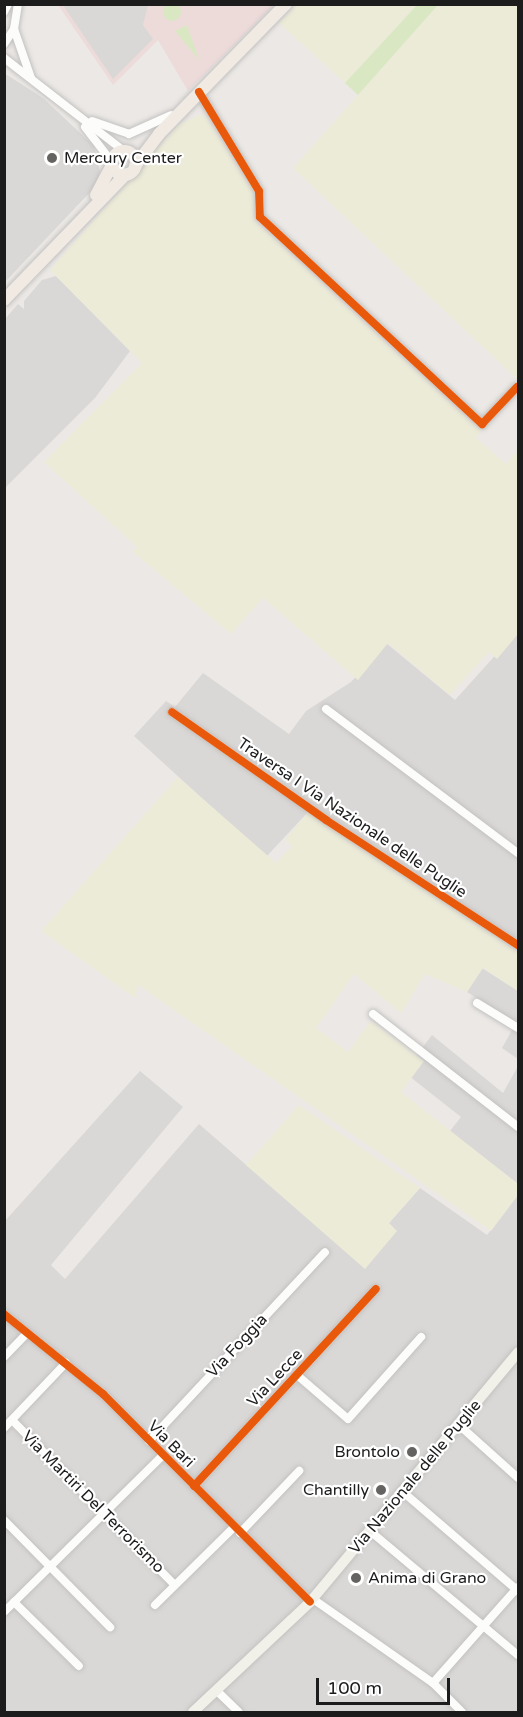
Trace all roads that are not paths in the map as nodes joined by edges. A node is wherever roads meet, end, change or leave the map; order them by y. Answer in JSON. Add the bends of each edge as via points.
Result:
{"nodes":[{"id":1,"x":8,"y":4,"type":"edge"},
{"id":2,"x":18,"y":4,"type":"edge"},
{"id":3,"x":286,"y":4,"type":"edge"},
{"id":4,"x":4,"y":12,"type":"edge"},
{"id":5,"x":14,"y":29,"type":"junction"},
{"id":6,"x":4,"y":44,"type":"edge"},
{"id":7,"x":4,"y":58,"type":"edge"},
{"id":8,"x":32,"y":80,"type":"junction"},
{"id":9,"x":199,"y":92,"type":"junction"},
{"id":10,"x":187,"y":104,"type":"junction"},
{"id":11,"x":70,"y":111,"type":"junction"},
{"id":12,"x":159,"y":134,"type":"junction"},
{"id":13,"x":125,"y":151,"type":"junction"},
{"id":14,"x":112,"y":163,"type":"junction"},
{"id":15,"x":131,"y":170,"type":"junction"},
{"id":16,"x":90,"y":207,"type":"junction"},
{"id":17,"x":4,"y":300,"type":"edge"},
{"id":18,"x":517,"y":387,"type":"dead end"},
{"id":19,"x":326,"y":709,"type":"dead end"},
{"id":20,"x":172,"y":712,"type":"dead end"},
{"id":21,"x":519,"y":853,"type":"edge"},
{"id":22,"x":519,"y":945,"type":"edge"},
{"id":23,"x":477,"y":1003,"type":"dead end"},
{"id":24,"x":373,"y":1014,"type":"dead end"},
{"id":25,"x":519,"y":1028,"type":"edge"},
{"id":26,"x":519,"y":1127,"type":"edge"},
{"id":27,"x":325,"y":1252,"type":"dead end"},
{"id":28,"x":376,"y":1289,"type":"dead end"},
{"id":29,"x":4,"y":1314,"type":"edge"},
{"id":30,"x":26,"y":1334,"type":"junction"},
{"id":31,"x":421,"y":1337,"type":"dead end"},
{"id":32,"x":519,"y":1352,"type":"edge"},
{"id":33,"x":4,"y":1357,"type":"edge"},
{"id":34,"x":66,"y":1363,"type":"junction"},
{"id":35,"x":297,"y":1374,"type":"junction"},
{"id":36,"x":12,"y":1420,"type":"junction"},
{"id":37,"x":459,"y":1425,"type":"junction"},
{"id":38,"x":4,"y":1428,"type":"edge"},
{"id":39,"x":149,"y":1441,"type":"junction"},
{"id":40,"x":163,"y":1455,"type":"junction"},
{"id":41,"x":299,"y":1471,"type":"dead end"},
{"id":42,"x":519,"y":1478,"type":"edge"},
{"id":43,"x":194,"y":1486,"type":"junction"},
{"id":44,"x":403,"y":1492,"type":"junction"},
{"id":45,"x":104,"y":1513,"type":"junction"},
{"id":46,"x":4,"y":1520,"type":"edge"},
{"id":47,"x":237,"y":1530,"type":"junction"},
{"id":48,"x":370,"y":1532,"type":"junction"},
{"id":49,"x":51,"y":1566,"type":"junction"},
{"id":50,"x":174,"y":1584,"type":"junction"},
{"id":51,"x":518,"y":1589,"type":"edge"},
{"id":52,"x":311,"y":1601,"type":"junction"},
{"id":53,"x":14,"y":1602,"type":"junction"},
{"id":54,"x":155,"y":1605,"type":"dead end"},
{"id":55,"x":4,"y":1612,"type":"edge"},
{"id":56,"x":484,"y":1626,"type":"junction"},
{"id":57,"x":110,"y":1627,"type":"dead end"},
{"id":58,"x":519,"y":1655,"type":"edge"},
{"id":59,"x":79,"y":1666,"type":"dead end"},
{"id":60,"x":433,"y":1683,"type":"junction"},
{"id":61,"x":217,"y":1691,"type":"junction"},
{"id":62,"x":193,"y":1713,"type":"edge"},
{"id":63,"x":239,"y":1713,"type":"edge"},
{"id":64,"x":462,"y":1713,"type":"edge"}],
"edges":[{"from":1,"to":4,"type":"street"},
{"from":2,"to":5,"type":"street"},
{"from":3,"to":9,"type":"main road"},
{"from":5,"to":6,"type":"street"},
{"from":5,"to":8,"type":"street"},
{"from":7,"to":8,"type":"street"},
{"from":8,"to":11,"type":"street"},
{"from":9,"to":10,"type":"main road"},
{"from":9,"to":18,"type":"street","via":[[259,191],[260,217],[482,424]]},
{"from":10,"to":11,"type":"street","via":[[143,131],[124,135]]},
{"from":10,"to":12,"type":"main road"},
{"from":11,"to":13,"type":"street"},
{"from":11,"to":14,"type":"street"},
{"from":12,"to":13,"type":"main road"},
{"from":12,"to":15,"type":"main road"},
{"from":13,"to":14,"type":"main road"},
{"from":13,"to":15,"type":"main road"},
{"from":14,"to":15,"type":"main road"},
{"from":14,"to":16,"type":"main road"},
{"from":15,"to":16,"type":"main road"},
{"from":16,"to":17,"type":"main road"},
{"from":19,"to":21,"type":"street"},
{"from":20,"to":22,"type":"street","name":"Traversa I Via Nazionale delle Puglie","via":[[326,820]]},
{"from":23,"to":25,"type":"street"},
{"from":24,"to":26,"type":"street"},
{"from":27,"to":39,"type":"street","name":"Via Foggia"},
{"from":28,"to":35,"type":"street","name":"Via Lecce"},
{"from":29,"to":30,"type":"street","name":"Via Bari"},
{"from":30,"to":33,"type":"street"},
{"from":30,"to":34,"type":"street","name":"Via Bari"},
{"from":31,"to":35,"type":"street","via":[[348,1419]]},
{"from":32,"to":37,"type":"main road","name":"Via Nazionale delle Puglie"},
{"from":34,"to":36,"type":"street"},
{"from":34,"to":39,"type":"street","name":"Via Bari"},
{"from":35,"to":43,"type":"street","name":"Via Lecce"},
{"from":36,"to":38,"type":"street"},
{"from":36,"to":45,"type":"street","name":"Via Martiri Del Terrorismo"},
{"from":37,"to":42,"type":"street"},
{"from":37,"to":44,"type":"main road","name":"Via Nazionale delle Puglie"},
{"from":39,"to":40,"type":"street","name":"Via Bari"},
{"from":40,"to":43,"type":"street","name":"Via Bari"},
{"from":40,"to":45,"type":"street"},
{"from":41,"to":47,"type":"street"},
{"from":43,"to":47,"type":"street","name":"Via Bari"},
{"from":44,"to":48,"type":"main road","name":"Via Nazionale delle Puglie"},
{"from":44,"to":51,"type":"street"},
{"from":45,"to":49,"type":"street"},
{"from":45,"to":50,"type":"street","name":"Via Martiri Del Terrorismo"},
{"from":46,"to":49,"type":"street"},
{"from":47,"to":50,"type":"street"},
{"from":47,"to":52,"type":"street","name":"Via Bari"},
{"from":48,"to":52,"type":"main road","name":"Via Nazionale delle Puglie"},
{"from":48,"to":56,"type":"street"},
{"from":49,"to":53,"type":"street"},
{"from":49,"to":57,"type":"street"},
{"from":50,"to":54,"type":"street"},
{"from":51,"to":56,"type":"street"},
{"from":52,"to":60,"type":"street","name":"Via Bari"},
{"from":52,"to":61,"type":"main road","name":"Via Nazionale delle Puglie"},
{"from":53,"to":55,"type":"street"},
{"from":53,"to":59,"type":"street"},
{"from":56,"to":58,"type":"street"},
{"from":56,"to":60,"type":"street"},
{"from":60,"to":64,"type":"street","name":"Via Bari"},
{"from":61,"to":62,"type":"main road","name":"Via Nazionale delle Puglie"},
{"from":61,"to":63,"type":"street"}]}
